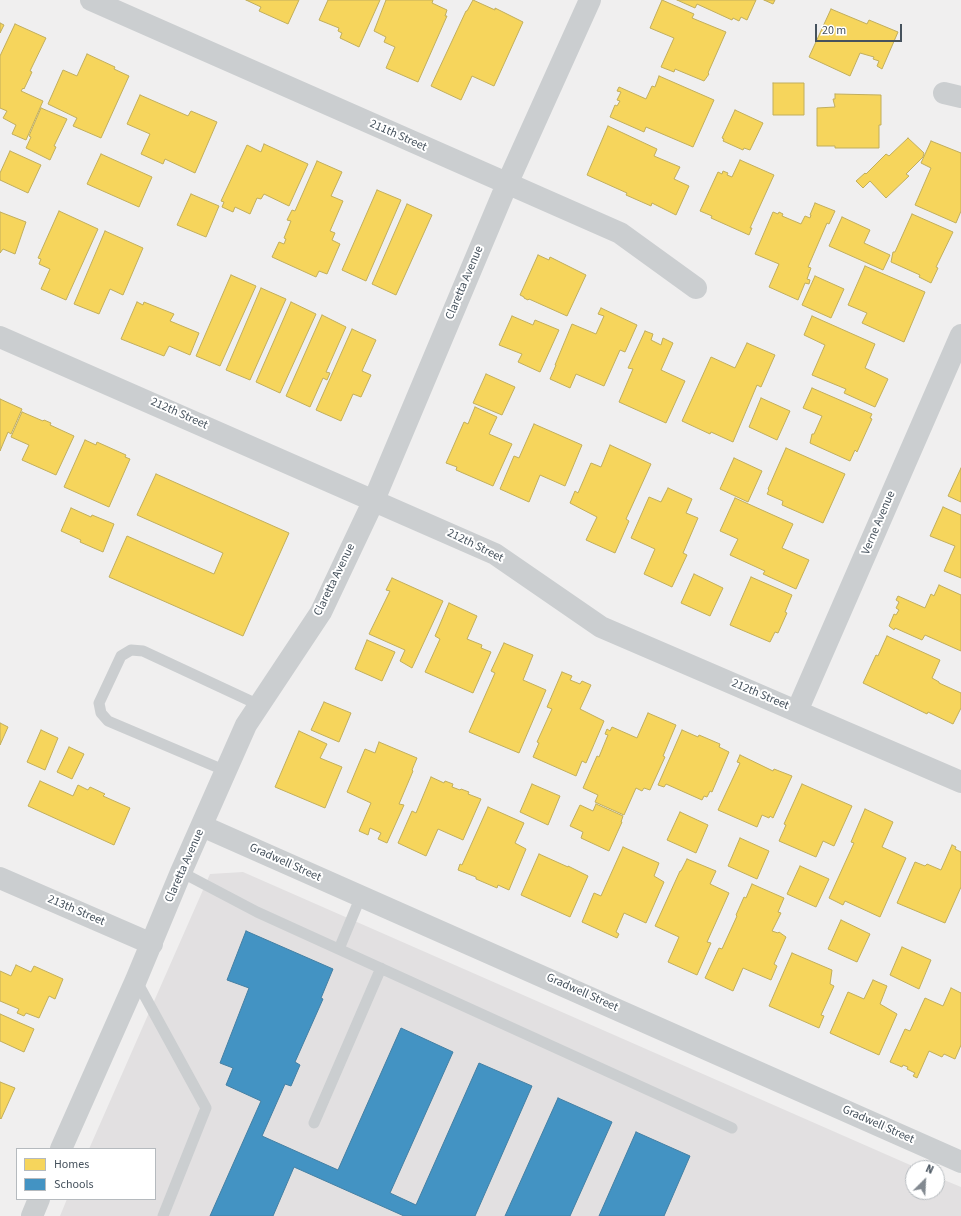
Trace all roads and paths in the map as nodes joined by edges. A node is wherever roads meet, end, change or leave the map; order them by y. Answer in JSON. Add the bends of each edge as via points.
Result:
{"nodes":[{"id":1,"x":91,"y":0,"type":"edge"},
{"id":2,"x":590,"y":0,"type":"edge"},
{"id":3,"x":507,"y":184,"type":"junction"},
{"id":4,"x":696,"y":288,"type":"dead end"},
{"id":5,"x":961,"y":335,"type":"edge"},
{"id":6,"x":0,"y":337,"type":"edge"},
{"id":7,"x":374,"y":500,"type":"junction"},
{"id":8,"x":259,"y":706,"type":"junction"},
{"id":9,"x":798,"y":711,"type":"junction"},
{"id":10,"x":226,"y":771,"type":"junction"},
{"id":11,"x":961,"y":782,"type":"edge"},
{"id":12,"x":202,"y":826,"type":"junction"},
{"id":13,"x":181,"y":872,"type":"junction"},
{"id":14,"x":0,"y":878,"type":"edge"},
{"id":15,"x":361,"y":896,"type":"junction"},
{"id":16,"x":152,"y":944,"type":"junction"},
{"id":17,"x":339,"y":949,"type":"junction"},
{"id":18,"x":381,"y":968,"type":"junction"},
{"id":19,"x":136,"y":980,"type":"junction"},
{"id":20,"x":314,"y":1123,"type":"dead end"},
{"id":21,"x":732,"y":1128,"type":"dead end"},
{"id":22,"x":61,"y":1148,"type":"edge"},
{"id":23,"x":961,"y":1162,"type":"edge"},
{"id":24,"x":39,"y":1200,"type":"edge"},
{"id":25,"x":32,"y":1216,"type":"edge"},
{"id":26,"x":163,"y":1216,"type":"edge"}],
"edges":[{"from":1,"to":3,"type":"street","name":"211th Street"},
{"from":2,"to":3,"type":"street","name":"Claretta Avenue"},
{"from":3,"to":4,"type":"street","name":"211th Street","via":[[620,233]]},
{"from":3,"to":7,"type":"street","name":"Claretta Avenue"},
{"from":5,"to":9,"type":"street","name":"Verne Avenue"},
{"from":6,"to":7,"type":"street","name":"212th Street"},
{"from":7,"to":8,"type":"street","name":"Claretta Avenue","via":[[321,612]]},
{"from":7,"to":9,"type":"street","name":"212th Street","via":[[495,554],[601,627]]},
{"from":8,"to":10,"type":"street","name":"Claretta Avenue","via":[[246,725]]},
{"from":8,"to":10,"type":"lane","via":[[143,651],[131,650],[120,656],[99,703],[101,713],[108,721]]},
{"from":9,"to":11,"type":"street","name":"212th Street"},
{"from":10,"to":12,"type":"street","name":"Claretta Avenue"},
{"from":12,"to":13,"type":"street","name":"Claretta Avenue"},
{"from":12,"to":15,"type":"street","name":"Gradwell Street"},
{"from":13,"to":16,"type":"street","name":"Claretta Avenue"},
{"from":13,"to":17,"type":"lane","via":[[257,912]]},
{"from":14,"to":16,"type":"street","name":"213th Street"},
{"from":15,"to":17,"type":"lane"},
{"from":15,"to":23,"type":"street","name":"Gradwell Street"},
{"from":16,"to":19,"type":"street","name":"Claretta Avenue"},
{"from":17,"to":18,"type":"lane"},
{"from":18,"to":20,"type":"lane"},
{"from":18,"to":21,"type":"lane"},
{"from":19,"to":22,"type":"street","name":"Claretta Avenue"},
{"from":19,"to":26,"type":"lane","via":[[206,1108]]},
{"from":24,"to":25,"type":"street"}]}
